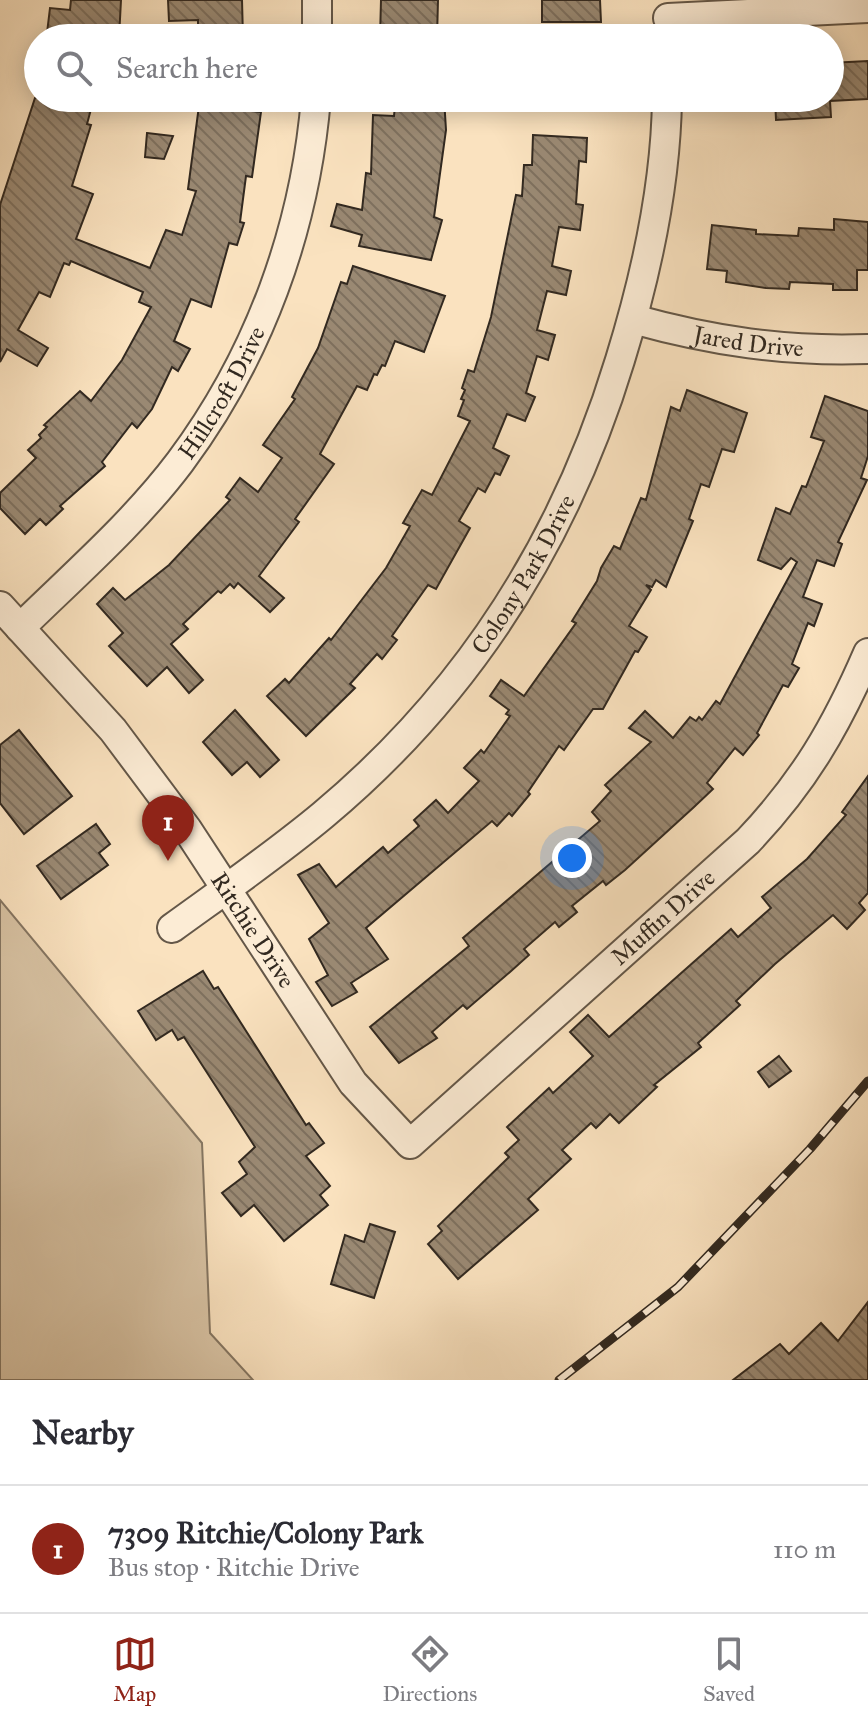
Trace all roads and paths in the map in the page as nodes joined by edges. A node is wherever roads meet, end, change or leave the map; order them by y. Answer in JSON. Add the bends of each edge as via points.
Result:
{"nodes":[{"id":1,"x":317,"y":0,"type":"edge"},
{"id":2,"x":868,"y":8,"type":"edge"},
{"id":3,"x":668,"y":19,"type":"edge"},
{"id":4,"x":317,"y":24,"type":"edge"},
{"id":5,"x":314,"y":112,"type":"edge"},
{"id":6,"x":667,"y":112,"type":"edge"},
{"id":7,"x":633,"y":319,"type":"junction"},
{"id":8,"x":868,"y":349,"type":"edge"},
{"id":9,"x":0,"y":606,"type":"edge"},
{"id":10,"x":20,"y":628,"type":"junction"},
{"id":11,"x":868,"y":653,"type":"edge"},
{"id":12,"x":226,"y":889,"type":"junction"},
{"id":13,"x":172,"y":928,"type":"dead end"},
{"id":14,"x":410,"y":1144,"type":"joint"}],
"edges":[{"from":1,"to":4,"type":"street"},
{"from":2,"to":3,"type":"street"},
{"from":5,"to":10,"type":"street","name":"Hillcroft Drive","via":[[304,186],[282,267],[248,354],[179,463]]},
{"from":6,"to":7,"type":"street","name":"Colony Park Drive","via":[[651,240]]},
{"from":7,"to":8,"type":"street","name":"Jared Drive","via":[[769,348]]},
{"from":7,"to":12,"type":"street","name":"Colony Park Drive","via":[[599,431],[565,509],[481,647],[388,755],[323,815]]},
{"from":9,"to":10,"type":"street","name":"Ritchie Drive"},
{"from":10,"to":12,"type":"street","name":"Ritchie Drive","via":[[113,730]]},
{"from":11,"to":14,"type":"street","name":"Muffin Drive","via":[[838,721],[780,808]]},
{"from":12,"to":13,"type":"street","name":"Colony Park Drive"},
{"from":12,"to":14,"type":"street","name":"Ritchie Drive","via":[[353,1083]]}]}
